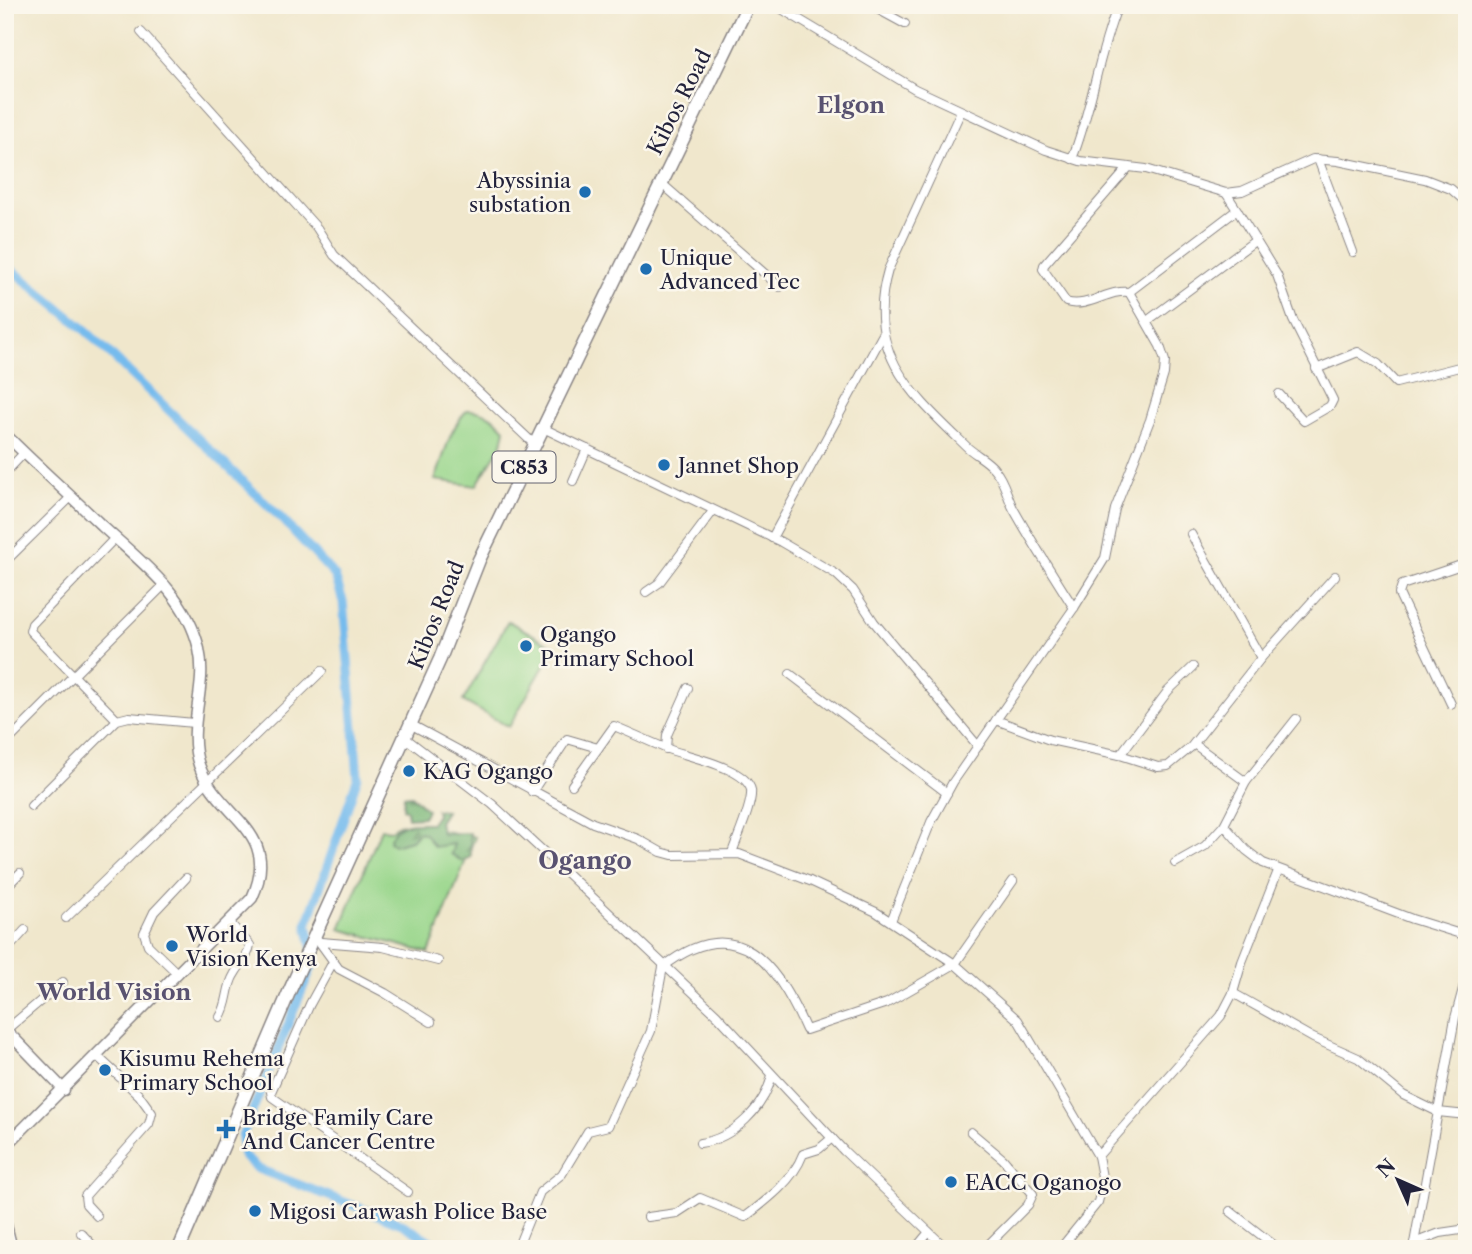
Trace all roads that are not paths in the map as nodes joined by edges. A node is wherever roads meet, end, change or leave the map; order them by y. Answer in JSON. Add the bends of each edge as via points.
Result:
{"nodes":[{"id":1,"x":748,"y":5,"type":"edge"},
{"id":2,"x":775,"y":5,"type":"edge"},
{"id":3,"x":870,"y":5,"type":"edge"},
{"id":4,"x":1117,"y":8,"type":"dead end"},
{"id":5,"x":905,"y":24,"type":"dead end"},
{"id":6,"x":141,"y":32,"type":"dead end"},
{"id":7,"x":961,"y":111,"type":"junction"},
{"id":8,"x":1072,"y":159,"type":"junction"},
{"id":9,"x":1318,"y":159,"type":"junction"},
{"id":10,"x":1129,"y":167,"type":"junction"},
{"id":11,"x":660,"y":182,"type":"junction"},
{"id":12,"x":1226,"y":193,"type":"junction"},
{"id":13,"x":1467,"y":203,"type":"edge"},
{"id":14,"x":1237,"y":210,"type":"junction"},
{"id":15,"x":1256,"y":240,"type":"junction"},
{"id":16,"x":1353,"y":252,"type":"dead end"},
{"id":17,"x":780,"y":287,"type":"dead end"},
{"id":18,"x":1129,"y":292,"type":"junction"},
{"id":19,"x":1147,"y":321,"type":"junction"},
{"id":20,"x":882,"y":335,"type":"junction"},
{"id":21,"x":1467,"y":365,"type":"edge"},
{"id":22,"x":1316,"y":369,"type":"junction"},
{"id":23,"x":1279,"y":394,"type":"dead end"},
{"id":24,"x":543,"y":428,"type":"junction"},
{"id":25,"x":5,"y":434,"type":"edge"},
{"id":26,"x":535,"y":445,"type":"junction"},
{"id":27,"x":587,"y":449,"type":"junction"},
{"id":28,"x":24,"y":453,"type":"junction"},
{"id":29,"x":5,"y":473,"type":"edge"},
{"id":30,"x":573,"y":481,"type":"dead end"},
{"id":31,"x":71,"y":497,"type":"junction"},
{"id":32,"x":713,"y":510,"type":"junction"},
{"id":33,"x":1191,"y":534,"type":"dead end"},
{"id":34,"x":116,"y":538,"type":"junction"},
{"id":35,"x":772,"y":538,"type":"junction"},
{"id":36,"x":5,"y":562,"type":"edge"},
{"id":37,"x":1467,"y":563,"type":"edge"},
{"id":38,"x":1335,"y":576,"type":"dead end"},
{"id":39,"x":165,"y":584,"type":"junction"},
{"id":40,"x":646,"y":592,"type":"dead end"},
{"id":41,"x":1074,"y":608,"type":"junction"},
{"id":42,"x":1261,"y":658,"type":"junction"},
{"id":43,"x":1193,"y":667,"type":"dead end"},
{"id":44,"x":322,"y":671,"type":"dead end"},
{"id":45,"x":790,"y":674,"type":"dead end"},
{"id":46,"x":72,"y":677,"type":"junction"},
{"id":47,"x":688,"y":688,"type":"dead end"},
{"id":48,"x":1451,"y":704,"type":"dead end"},
{"id":49,"x":1296,"y":719,"type":"dead end"},
{"id":50,"x":117,"y":720,"type":"junction"},
{"id":51,"x":996,"y":720,"type":"junction"},
{"id":52,"x":194,"y":723,"type":"junction"},
{"id":53,"x":410,"y":724,"type":"junction"},
{"id":54,"x":404,"y":737,"type":"junction"},
{"id":55,"x":5,"y":744,"type":"edge"},
{"id":56,"x":1194,"y":744,"type":"junction"},
{"id":57,"x":978,"y":746,"type":"junction"},
{"id":58,"x":598,"y":748,"type":"junction"},
{"id":59,"x":666,"y":749,"type":"junction"},
{"id":60,"x":1120,"y":755,"type":"junction"},
{"id":61,"x":206,"y":779,"type":"junction"},
{"id":62,"x":1245,"y":782,"type":"junction"},
{"id":63,"x":572,"y":785,"type":"dead end"},
{"id":64,"x":532,"y":792,"type":"junction"},
{"id":65,"x":947,"y":793,"type":"junction"},
{"id":66,"x":31,"y":806,"type":"dead end"},
{"id":67,"x":1224,"y":825,"type":"junction"},
{"id":68,"x":732,"y":853,"type":"junction"},
{"id":69,"x":1175,"y":863,"type":"dead end"},
{"id":70,"x":1278,"y":871,"type":"junction"},
{"id":71,"x":20,"y":873,"type":"dead end"},
{"id":72,"x":186,"y":878,"type":"dead end"},
{"id":73,"x":1013,"y":881,"type":"dead end"},
{"id":74,"x":5,"y":888,"type":"edge"},
{"id":75,"x":66,"y":918,"type":"dead end"},
{"id":76,"x":891,"y":921,"type":"junction"},
{"id":77,"x":229,"y":922,"type":"junction"},
{"id":78,"x":25,"y":930,"type":"dead end"},
{"id":79,"x":1467,"y":936,"type":"edge"},
{"id":80,"x":317,"y":938,"type":"junction"},
{"id":81,"x":5,"y":952,"type":"edge"},
{"id":82,"x":438,"y":961,"type":"dead end"},
{"id":83,"x":333,"y":962,"type":"junction"},
{"id":84,"x":955,"y":964,"type":"junction"},
{"id":85,"x":663,"y":967,"type":"junction"},
{"id":86,"x":178,"y":974,"type":"junction"},
{"id":87,"x":1467,"y":975,"type":"edge"},
{"id":88,"x":63,"y":982,"type":"dead end"},
{"id":89,"x":1233,"y":993,"type":"junction"},
{"id":90,"x":220,"y":1017,"type":"dead end"},
{"id":91,"x":431,"y":1022,"type":"dead end"},
{"id":92,"x":6,"y":1030,"type":"edge"},
{"id":93,"x":97,"y":1056,"type":"junction"},
{"id":94,"x":772,"y":1075,"type":"junction"},
{"id":95,"x":64,"y":1090,"type":"junction"},
{"id":96,"x":1438,"y":1112,"type":"junction"},
{"id":97,"x":1467,"y":1115,"type":"edge"},
{"id":98,"x":971,"y":1132,"type":"dead end"},
{"id":99,"x":832,"y":1138,"type":"junction"},
{"id":100,"x":700,"y":1143,"type":"dead end"},
{"id":101,"x":5,"y":1147,"type":"edge"},
{"id":102,"x":1098,"y":1156,"type":"junction"},
{"id":103,"x":408,"y":1192,"type":"dead end"},
{"id":104,"x":1230,"y":1211,"type":"dead end"},
{"id":105,"x":97,"y":1216,"type":"dead end"},
{"id":106,"x":648,"y":1217,"type":"dead end"},
{"id":107,"x":5,"y":1221,"type":"edge"},
{"id":108,"x":1467,"y":1229,"type":"edge"},
{"id":109,"x":929,"y":1232,"type":"junction"},
{"id":110,"x":81,"y":1233,"type":"dead end"},
{"id":111,"x":1414,"y":1246,"type":"edge"},
{"id":112,"x":12,"y":1249,"type":"edge"},
{"id":113,"x":96,"y":1249,"type":"edge"},
{"id":114,"x":178,"y":1249,"type":"edge"},
{"id":115,"x":517,"y":1249,"type":"edge"},
{"id":116,"x":915,"y":1249,"type":"edge"},
{"id":117,"x":947,"y":1249,"type":"edge"},
{"id":118,"x":984,"y":1249,"type":"edge"},
{"id":119,"x":1060,"y":1249,"type":"edge"},
{"id":120,"x":1279,"y":1249,"type":"edge"}],
"edges":[{"from":1,"to":11,"type":"main road","name":"Kibos Road","number":"C853"},
{"from":2,"to":7,"type":"street","via":[[915,89]]},
{"from":3,"to":5,"type":"street"},
{"from":4,"to":8,"type":"street","via":[[1093,82],[1088,120]]},
{"from":6,"to":26,"type":"street","via":[[317,228],[334,255]]},
{"from":7,"to":8,"type":"street"},
{"from":7,"to":20,"type":"street","via":[[888,270],[880,296]]},
{"from":8,"to":10,"type":"street"},
{"from":9,"to":12,"type":"street","via":[[1242,191]]},
{"from":9,"to":13,"type":"street","via":[[1425,179],[1451,189]]},
{"from":9,"to":16,"type":"street"},
{"from":10,"to":12,"type":"street"},
{"from":10,"to":18,"type":"street","via":[[1044,269],[1062,299],[1072,304]]},
{"from":11,"to":17,"type":"street"},
{"from":11,"to":24,"type":"main road","name":"Kibos Road","number":"C853"},
{"from":12,"to":14,"type":"street"},
{"from":14,"to":15,"type":"street"},
{"from":14,"to":18,"type":"street"},
{"from":15,"to":19,"type":"street"},
{"from":15,"to":22,"type":"street","via":[[1277,275]]},
{"from":18,"to":19,"type":"street"},
{"from":19,"to":41,"type":"street","via":[[1165,361],[1164,374],[1115,509],[1105,558]]},
{"from":20,"to":35,"type":"street"},
{"from":20,"to":41,"type":"street","via":[[894,365],[917,395],[975,455],[996,470]]},
{"from":21,"to":22,"type":"street","via":[[1396,383],[1358,352]]},
{"from":22,"to":23,"type":"street","via":[[1332,394],[1330,406],[1304,421]]},
{"from":24,"to":26,"type":"main road","name":"Kibos Road","number":"C853"},
{"from":24,"to":27,"type":"street"},
{"from":25,"to":28,"type":"street"},
{"from":26,"to":53,"type":"main road","name":"Kibos Road","number":"C853","via":[[479,560]]},
{"from":27,"to":30,"type":"street"},
{"from":27,"to":32,"type":"street"},
{"from":28,"to":29,"type":"street"},
{"from":28,"to":31,"type":"street"},
{"from":31,"to":34,"type":"street"},
{"from":31,"to":36,"type":"street"},
{"from":32,"to":35,"type":"street"},
{"from":32,"to":40,"type":"street","via":[[659,583]]},
{"from":33,"to":42,"type":"street"},
{"from":34,"to":39,"type":"street"},
{"from":34,"to":46,"type":"street","via":[[30,628]]},
{"from":35,"to":57,"type":"street","via":[[802,552],[853,590],[874,622]]},
{"from":37,"to":48,"type":"street","via":[[1402,585],[1399,594]]},
{"from":38,"to":42,"type":"street"},
{"from":39,"to":46,"type":"street"},
{"from":39,"to":52,"type":"street","via":[[193,627],[200,653]]},
{"from":41,"to":51,"type":"street"},
{"from":42,"to":56,"type":"street"},
{"from":43,"to":60,"type":"street","via":[[1162,698]]},
{"from":44,"to":61,"type":"street"},
{"from":45,"to":65,"type":"street"},
{"from":46,"to":50,"type":"street"},
{"from":46,"to":55,"type":"street"},
{"from":47,"to":59,"type":"street","via":[[667,735]]},
{"from":49,"to":62,"type":"street"},
{"from":50,"to":52,"type":"street","via":[[130,717]]},
{"from":50,"to":66,"type":"street"},
{"from":51,"to":57,"type":"street"},
{"from":51,"to":60,"type":"street","via":[[1050,740]]},
{"from":52,"to":61,"type":"street","via":[[195,748]]},
{"from":53,"to":54,"type":"main road","name":"Kibos Road","number":"C853"},
{"from":53,"to":64,"type":"street"},
{"from":54,"to":80,"type":"main road","name":"Kibos Road","number":"C853"},
{"from":54,"to":85,"type":"street","via":[[492,804]]},
{"from":56,"to":60,"type":"street","via":[[1163,768]]},
{"from":56,"to":62,"type":"street"},
{"from":57,"to":65,"type":"street"},
{"from":58,"to":59,"type":"street","via":[[614,726]]},
{"from":58,"to":63,"type":"street"},
{"from":58,"to":64,"type":"street","via":[[566,739]]},
{"from":59,"to":68,"type":"street","via":[[746,780],[751,797]]},
{"from":61,"to":75,"type":"street"},
{"from":61,"to":77,"type":"street","via":[[253,836],[260,857],[261,878],[252,898]]},
{"from":62,"to":67,"type":"street"},
{"from":64,"to":68,"type":"street","via":[[661,852]]},
{"from":65,"to":76,"type":"street"},
{"from":67,"to":69,"type":"street","via":[[1205,846]]},
{"from":67,"to":70,"type":"street","via":[[1246,850]]},
{"from":68,"to":76,"type":"street","via":[[761,860]]},
{"from":70,"to":79,"type":"street"},
{"from":70,"to":89,"type":"street"},
{"from":71,"to":74,"type":"street"},
{"from":72,"to":86,"type":"street","via":[[154,912],[144,933],[148,945]]},
{"from":73,"to":84,"type":"street"},
{"from":76,"to":84,"type":"street"},
{"from":77,"to":86,"type":"street"},
{"from":77,"to":90,"type":"street","via":[[250,945],[233,976]]},
{"from":78,"to":81,"type":"street"},
{"from":80,"to":82,"type":"street"},
{"from":80,"to":83,"type":"street"},
{"from":80,"to":114,"type":"main road","name":"Kibos Road","number":"C853"},
{"from":83,"to":91,"type":"street"},
{"from":83,"to":103,"type":"street","via":[[310,1004],[272,1097]]},
{"from":84,"to":85,"type":"street","via":[[887,1003],[806,1030],[776,972],[744,947],[724,942],[681,953]]},
{"from":84,"to":102,"type":"street","via":[[1018,1020]]},
{"from":85,"to":94,"type":"street","via":[[717,1015]]},
{"from":85,"to":115,"type":"street","via":[[651,1031],[608,1126],[588,1131],[562,1174],[544,1187]]},
{"from":86,"to":93,"type":"street"},
{"from":87,"to":96,"type":"street"},
{"from":88,"to":92,"type":"street"},
{"from":89,"to":96,"type":"street","via":[[1358,1058],[1382,1080]]},
{"from":89,"to":102,"type":"street","via":[[1195,1048]]},
{"from":92,"to":95,"type":"street"},
{"from":93,"to":95,"type":"street"},
{"from":93,"to":105,"type":"street","via":[[152,1113],[149,1124],[85,1196]]},
{"from":94,"to":99,"type":"street"},
{"from":94,"to":100,"type":"street","via":[[764,1099],[753,1112],[717,1138]]},
{"from":95,"to":101,"type":"street"},
{"from":96,"to":97,"type":"street"},
{"from":96,"to":111,"type":"street"},
{"from":98,"to":118,"type":"street","via":[[1003,1159],[1032,1194],[1028,1205]]},
{"from":99,"to":106,"type":"street","via":[[820,1149],[803,1154],[796,1170],[745,1217],[700,1199],[677,1213]]},
{"from":99,"to":109,"type":"street"},
{"from":102,"to":119,"type":"street","via":[[1104,1182],[1098,1202]]},
{"from":104,"to":120,"type":"street"},
{"from":107,"to":112,"type":"street"},
{"from":108,"to":111,"type":"street","via":[[1440,1233]]},
{"from":109,"to":116,"type":"street"},
{"from":109,"to":117,"type":"street"},
{"from":110,"to":113,"type":"street"}]}
